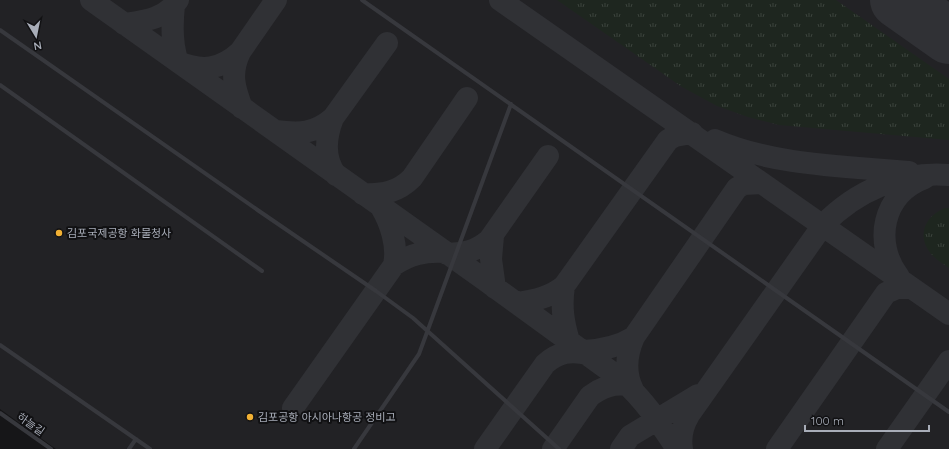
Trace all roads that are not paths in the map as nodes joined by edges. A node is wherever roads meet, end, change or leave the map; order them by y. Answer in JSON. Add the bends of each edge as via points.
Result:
{"nodes":[{"id":1,"x":362,"y":0,"type":"edge"},
{"id":2,"x":0,"y":30,"type":"edge"},
{"id":3,"x":0,"y":86,"type":"edge"},
{"id":4,"x":511,"y":104,"type":"junction"},
{"id":5,"x":262,"y":271,"type":"dead end"},
{"id":6,"x":428,"y":331,"type":"junction"},
{"id":7,"x":0,"y":345,"type":"edge"},
{"id":8,"x":949,"y":412,"type":"edge"},
{"id":9,"x":0,"y":414,"type":"edge"},
{"id":10,"x":136,"y":439,"type":"junction"},
{"id":11,"x":51,"y":449,"type":"edge"},
{"id":12,"x":130,"y":449,"type":"edge"},
{"id":13,"x":150,"y":449,"type":"edge"},
{"id":14,"x":354,"y":449,"type":"edge"},
{"id":15,"x":559,"y":449,"type":"edge"}],
"edges":[{"from":1,"to":4,"type":"lane"},
{"from":2,"to":6,"type":"lane","via":[[376,291]]},
{"from":3,"to":5,"type":"lane"},
{"from":4,"to":6,"type":"lane"},
{"from":4,"to":8,"type":"lane"},
{"from":6,"to":14,"type":"lane","via":[[417,358]]},
{"from":6,"to":15,"type":"lane"},
{"from":7,"to":10,"type":"lane"},
{"from":9,"to":11,"type":"lane","name":"하늘길"},
{"from":10,"to":12,"type":"lane"},
{"from":10,"to":13,"type":"lane"}]}
